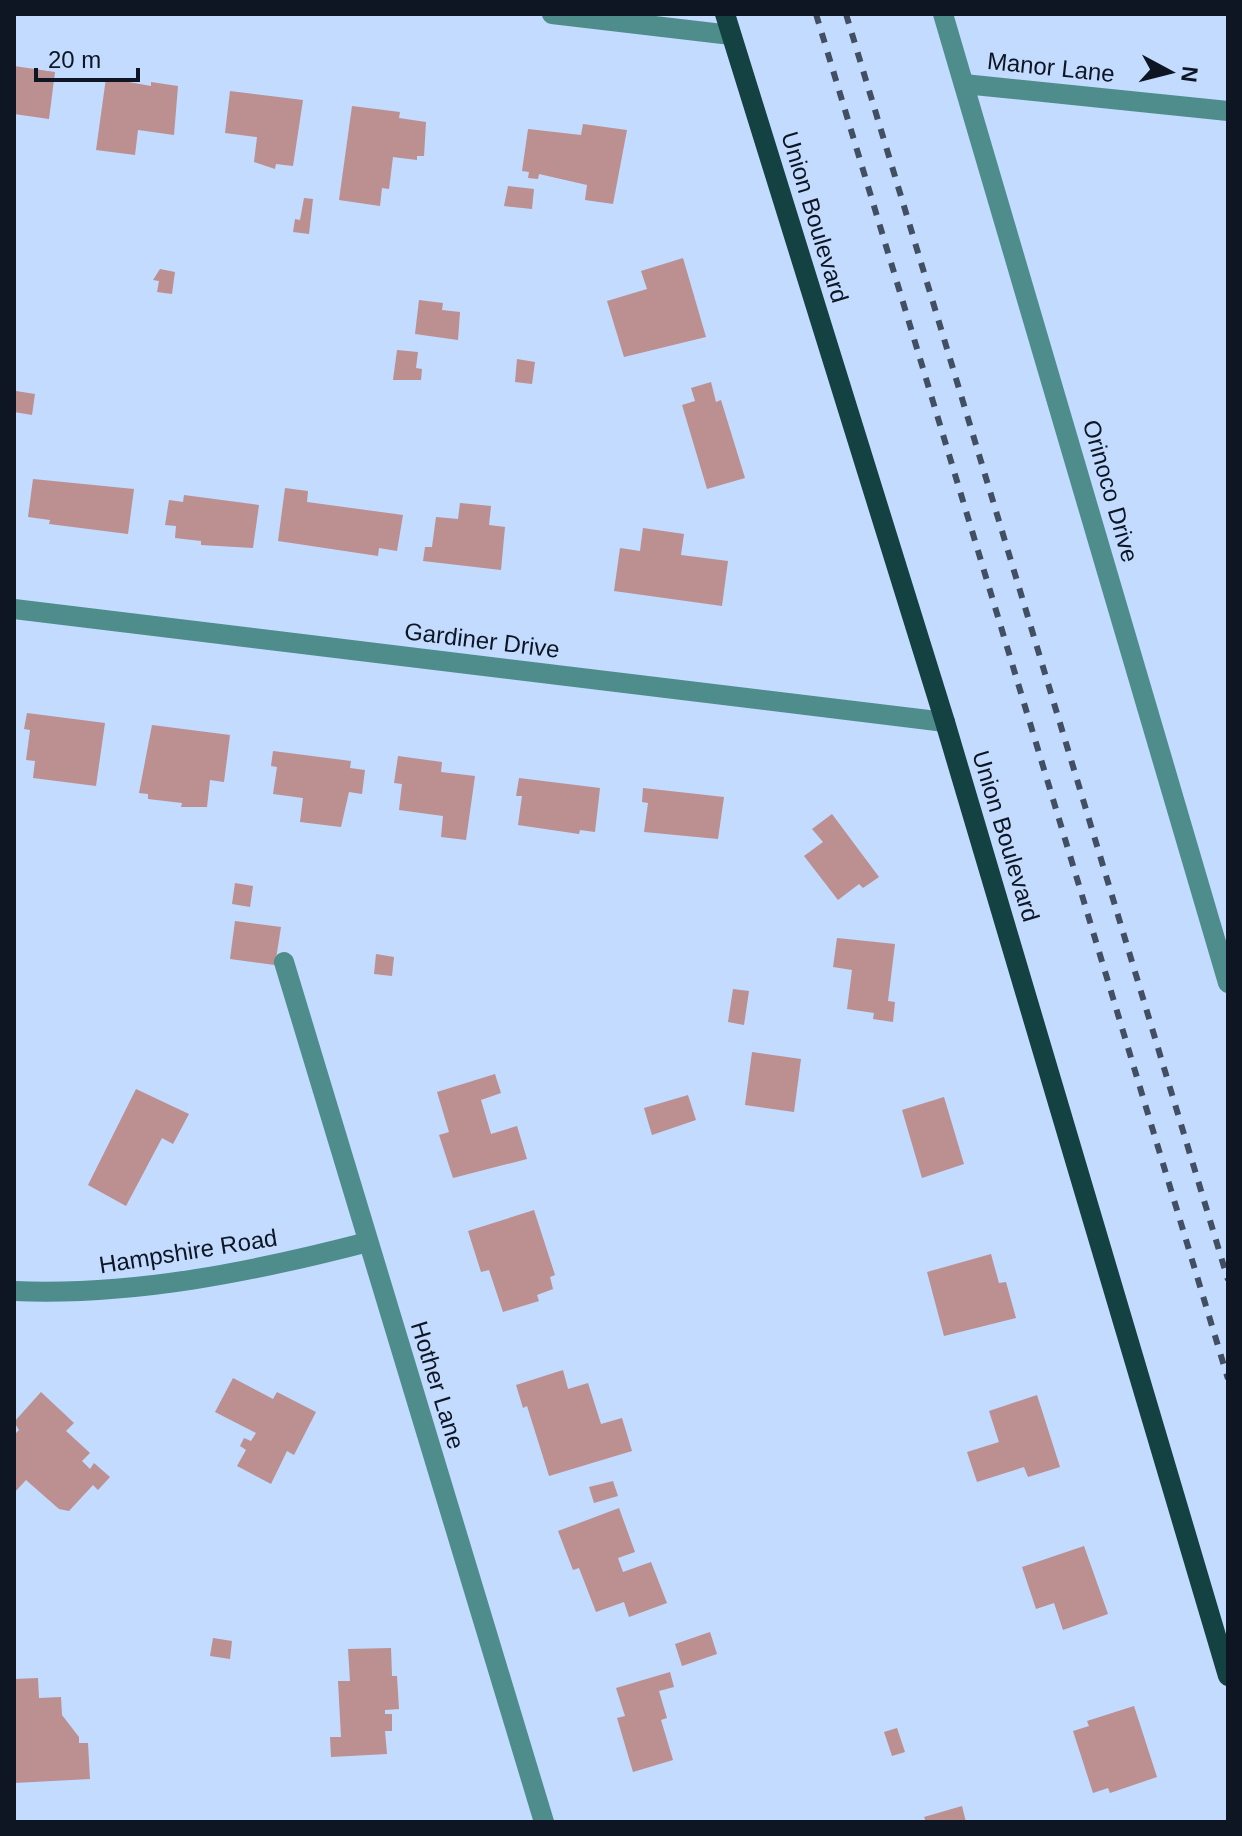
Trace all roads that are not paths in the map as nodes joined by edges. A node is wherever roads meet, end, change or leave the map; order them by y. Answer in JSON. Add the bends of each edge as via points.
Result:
{"nodes":[{"id":1,"x":552,"y":14,"type":"edge"},
{"id":2,"x":725,"y":14,"type":"edge"},
{"id":3,"x":943,"y":14,"type":"edge"},
{"id":4,"x":731,"y":35,"type":"junction"},
{"id":5,"x":964,"y":84,"type":"junction"},
{"id":6,"x":1228,"y":111,"type":"edge"},
{"id":7,"x":14,"y":609,"type":"edge"},
{"id":8,"x":945,"y":722,"type":"junction"},
{"id":9,"x":284,"y":962,"type":"dead end"},
{"id":10,"x":1228,"y":983,"type":"edge"},
{"id":11,"x":368,"y":1242,"type":"junction"},
{"id":12,"x":14,"y":1291,"type":"edge"},
{"id":13,"x":1228,"y":1676,"type":"edge"},
{"id":14,"x":544,"y":1822,"type":"edge"}],
"edges":[{"from":1,"to":4,"type":"street"},
{"from":2,"to":4,"type":"main road","name":"Union Boulevard"},
{"from":3,"to":5,"type":"street","name":"Orinoco Drive"},
{"from":4,"to":8,"type":"main road","name":"Union Boulevard"},
{"from":5,"to":6,"type":"street","name":"Manor Lane"},
{"from":5,"to":10,"type":"street","name":"Orinoco Drive"},
{"from":7,"to":8,"type":"street","name":"Gardiner Drive"},
{"from":8,"to":13,"type":"main road","name":"Union Boulevard"},
{"from":9,"to":11,"type":"street","name":"Hother Lane"},
{"from":11,"to":12,"type":"street","name":"Hampshire Road","via":[[170,1283],[92,1293]]},
{"from":11,"to":14,"type":"street","name":"Hother Lane"}]}
